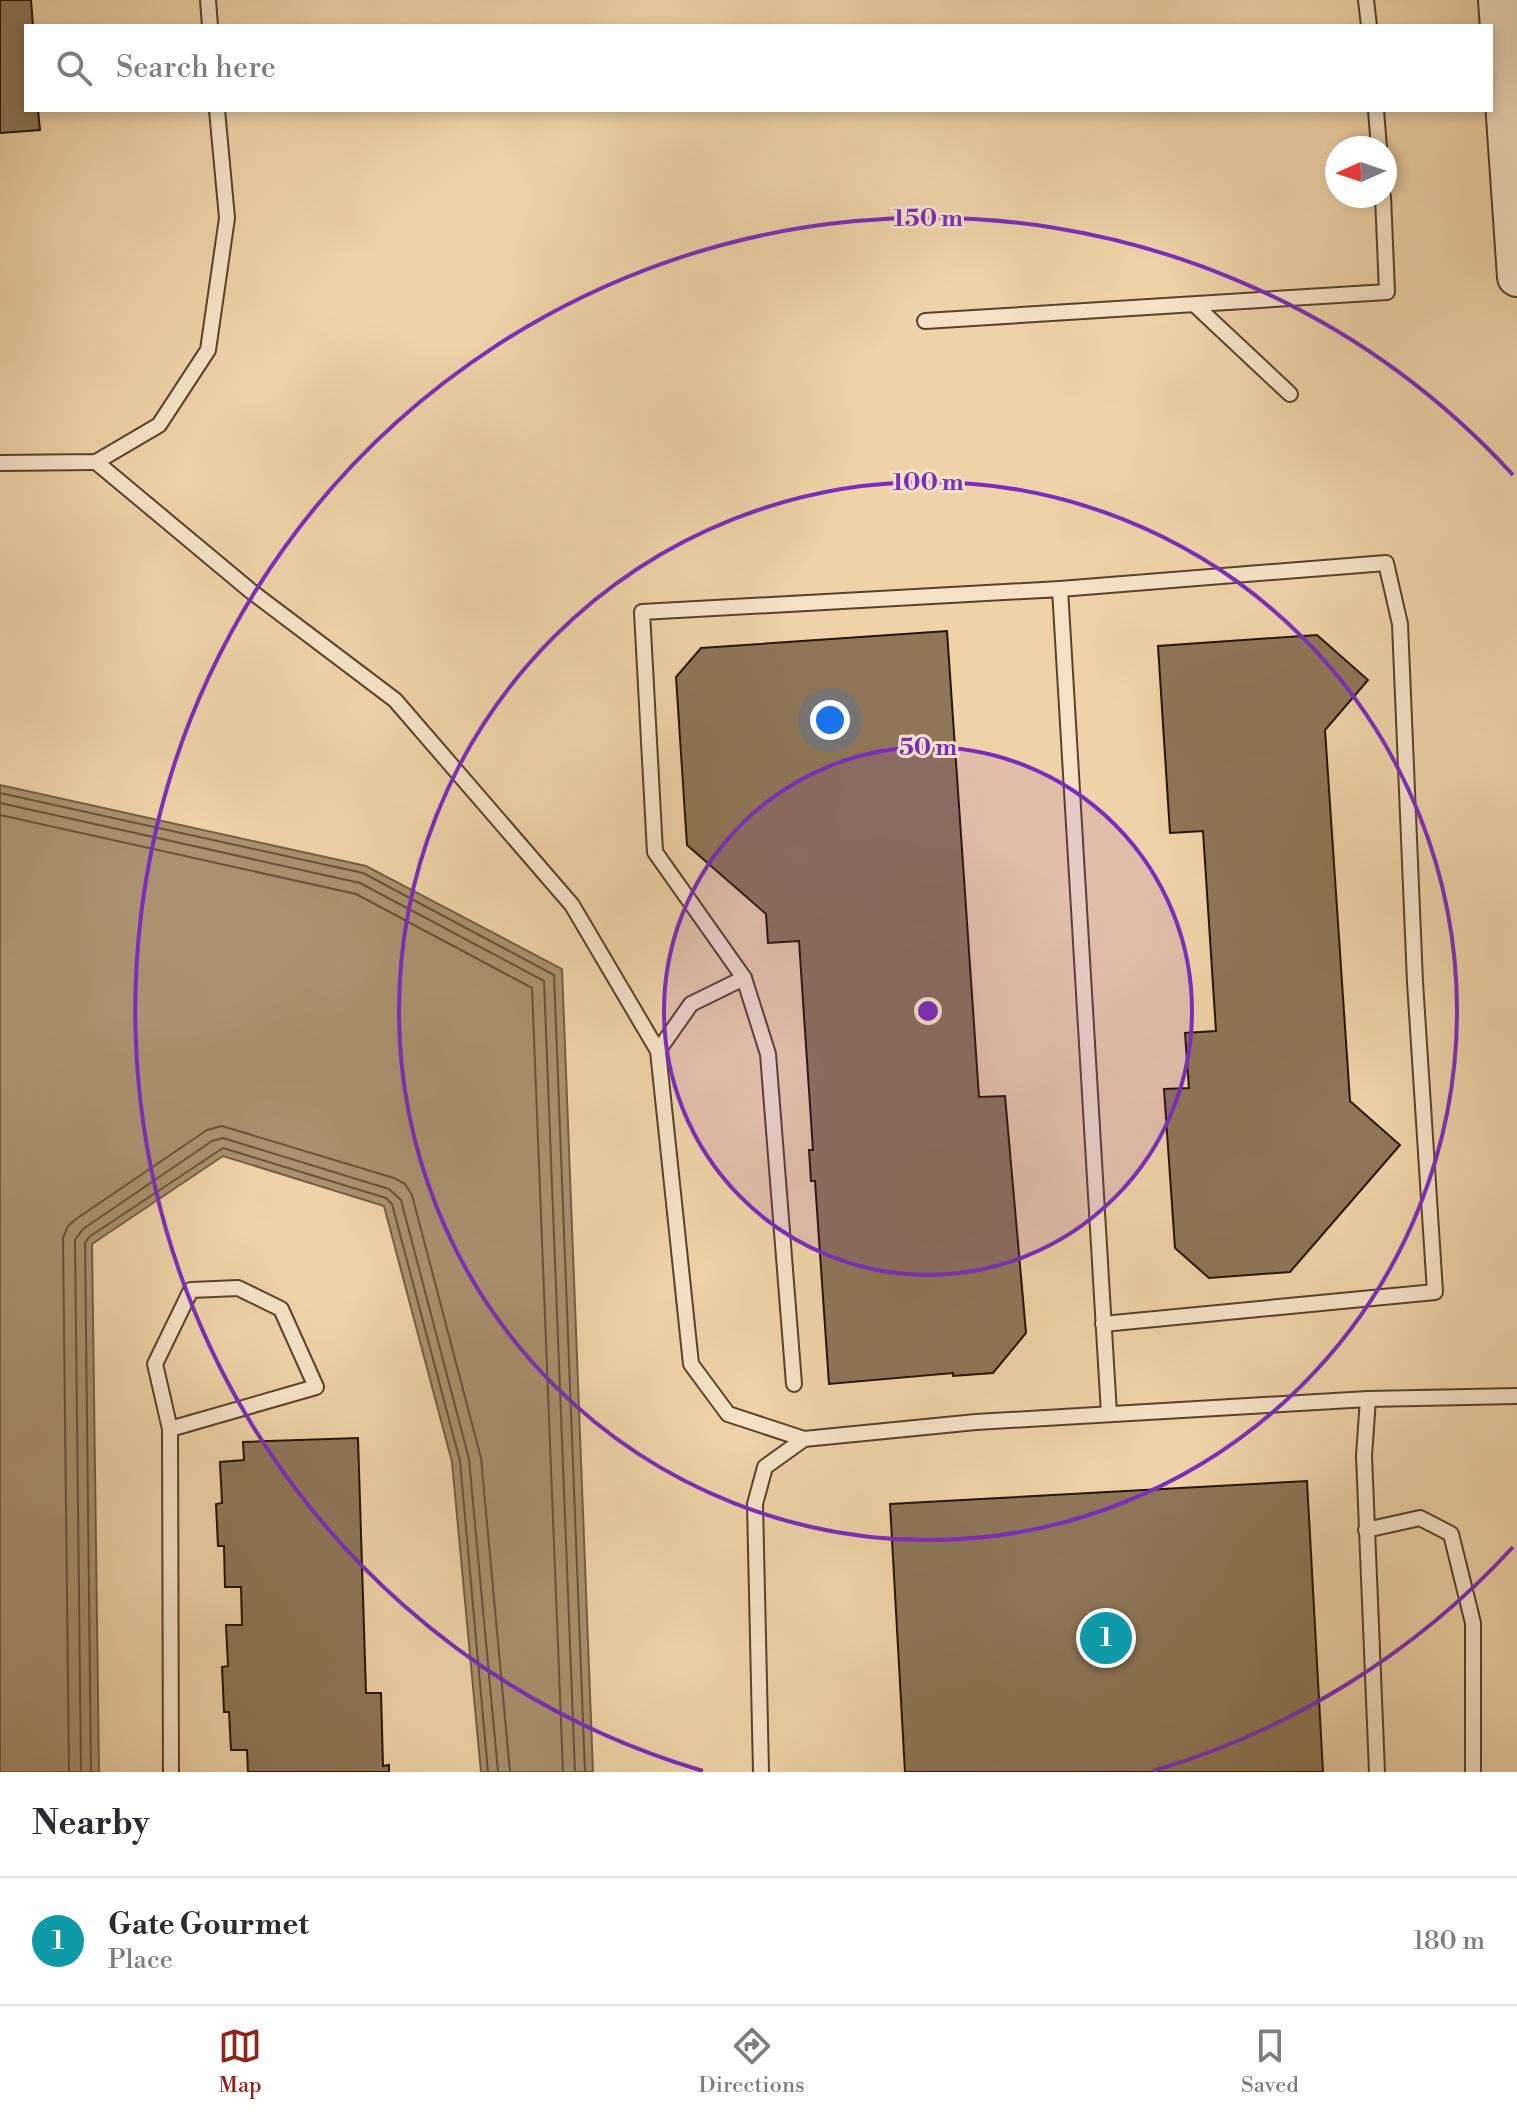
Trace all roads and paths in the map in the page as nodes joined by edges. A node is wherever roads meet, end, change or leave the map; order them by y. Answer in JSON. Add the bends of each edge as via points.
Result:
{"nodes":[{"id":1,"x":208,"y":0,"type":"edge"},
{"id":2,"x":1366,"y":0,"type":"edge"},
{"id":3,"x":1498,"y":0,"type":"edge"},
{"id":4,"x":210,"y":24,"type":"edge"},
{"id":5,"x":1369,"y":24,"type":"edge"},
{"id":6,"x":217,"y":112,"type":"edge"},
{"id":7,"x":1376,"y":112,"type":"edge"},
{"id":8,"x":1378,"y":136,"type":"edge"},
{"id":9,"x":1384,"y":208,"type":"edge"},
{"id":10,"x":1517,"y":277,"type":"edge"},
{"id":11,"x":1195,"y":305,"type":"junction"},
{"id":12,"x":925,"y":321,"type":"dead end"},
{"id":13,"x":1290,"y":394,"type":"dead end"},
{"id":14,"x":96,"y":462,"type":"junction"},
{"id":15,"x":0,"y":463,"type":"edge"},
{"id":16,"x":1060,"y":589,"type":"junction"},
{"id":17,"x":744,"y":978,"type":"junction"},
{"id":18,"x":658,"y":1051,"type":"junction"},
{"id":19,"x":1103,"y":1324,"type":"junction"},
{"id":20,"x":794,"y":1384,"type":"dead end"},
{"id":21,"x":1517,"y":1396,"type":"edge"},
{"id":22,"x":1368,"y":1399,"type":"junction"},
{"id":23,"x":1109,"y":1414,"type":"junction"},
{"id":24,"x":170,"y":1429,"type":"junction"},
{"id":25,"x":804,"y":1439,"type":"junction"},
{"id":26,"x":1366,"y":1530,"type":"junction"},
{"id":27,"x":171,"y":1772,"type":"edge"},
{"id":28,"x":761,"y":1772,"type":"edge"},
{"id":29,"x":1377,"y":1772,"type":"edge"},
{"id":30,"x":1473,"y":1772,"type":"edge"}],
"edges":[{"from":1,"to":4,"type":"lane"},
{"from":2,"to":5,"type":"lane"},
{"from":3,"to":10,"type":"street"},
{"from":6,"to":14,"type":"lane","via":[[227,218],[208,350],[159,425]]},
{"from":7,"to":8,"type":"lane"},
{"from":9,"to":11,"type":"lane","via":[[1387,292]]},
{"from":11,"to":12,"type":"lane"},
{"from":11,"to":13,"type":"lane"},
{"from":14,"to":15,"type":"lane"},
{"from":14,"to":18,"type":"lane","via":[[252,592],[395,700],[572,905]]},
{"from":16,"to":17,"type":"lane","via":[[642,612],[655,852]]},
{"from":16,"to":19,"type":"lane"},
{"from":16,"to":19,"type":"lane","via":[[1386,563],[1400,624],[1435,1292]]},
{"from":17,"to":18,"type":"lane","via":[[691,1004]]},
{"from":17,"to":20,"type":"lane","via":[[768,1054]]},
{"from":18,"to":25,"type":"lane","via":[[691,1364],[728,1414]]},
{"from":19,"to":23,"type":"lane"},
{"from":21,"to":22,"type":"lane"},
{"from":22,"to":23,"type":"lane"},
{"from":22,"to":26,"type":"lane"},
{"from":23,"to":25,"type":"lane"},
{"from":24,"to":24,"type":"lane","via":[[155,1364],[191,1290],[238,1288],[281,1309],[316,1387]]},
{"from":24,"to":27,"type":"lane"},
{"from":25,"to":28,"type":"lane","via":[[765,1467],[755,1504]]},
{"from":26,"to":29,"type":"lane"},
{"from":26,"to":30,"type":"lane","via":[[1420,1518],[1451,1534],[1473,1623]]}]}
